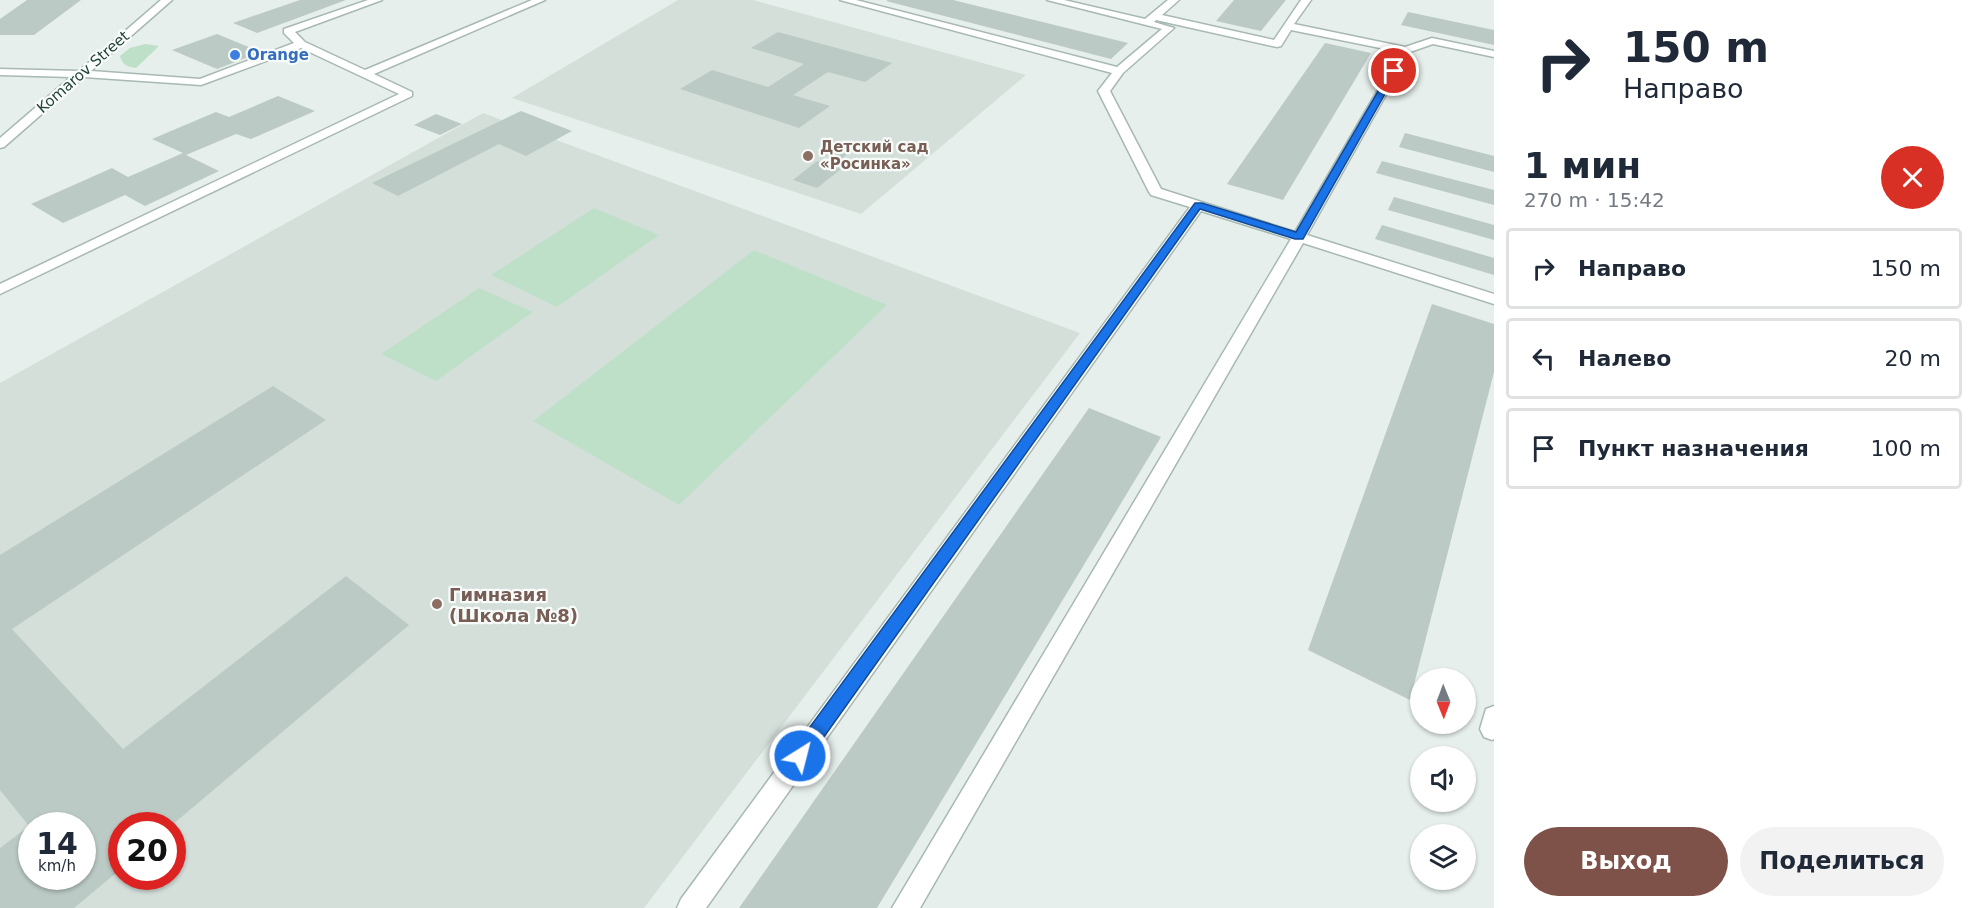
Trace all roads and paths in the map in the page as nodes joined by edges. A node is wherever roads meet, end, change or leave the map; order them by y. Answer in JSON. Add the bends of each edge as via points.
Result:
{"nodes":[{"id":1,"x":166,"y":0,"type":"edge"},
{"id":2,"x":377,"y":0,"type":"edge"},
{"id":3,"x":540,"y":0,"type":"edge"},
{"id":4,"x":845,"y":0,"type":"edge"},
{"id":5,"x":1052,"y":0,"type":"edge"},
{"id":6,"x":1174,"y":0,"type":"edge"},
{"id":7,"x":1306,"y":0,"type":"edge"},
{"id":8,"x":1151,"y":19,"type":"junction"},
{"id":9,"x":1288,"y":26,"type":"junction"},
{"id":10,"x":301,"y":44,"type":"junction"},
{"id":11,"x":1406,"y":50,"type":"junction"},
{"id":12,"x":1494,"y":54,"type":"edge"},
{"id":13,"x":1119,"y":71,"type":"junction"},
{"id":14,"x":0,"y":72,"type":"edge"},
{"id":15,"x":81,"y":74,"type":"junction"},
{"id":16,"x":364,"y":74,"type":"junction"},
{"id":17,"x":0,"y":144,"type":"edge"},
{"id":18,"x":1198,"y":205,"type":"junction"},
{"id":19,"x":1299,"y":237,"type":"junction"},
{"id":20,"x":0,"y":290,"type":"edge"},
{"id":21,"x":1494,"y":298,"type":"edge"},
{"id":22,"x":690,"y":908,"type":"edge"},
{"id":23,"x":905,"y":908,"type":"edge"}],
"edges":[{"from":1,"to":15,"type":"street","name":"Komarov Street"},
{"from":2,"to":10,"type":"street","via":[[288,32]]},
{"from":3,"to":16,"type":"street"},
{"from":4,"to":13,"type":"street"},
{"from":5,"to":8,"type":"street"},
{"from":6,"to":8,"type":"street"},
{"from":7,"to":9,"type":"street"},
{"from":8,"to":9,"type":"street","via":[[1277,44]]},
{"from":8,"to":13,"type":"street","via":[[1169,28]]},
{"from":9,"to":11,"type":"street"},
{"from":10,"to":15,"type":"street","via":[[201,82]]},
{"from":10,"to":16,"type":"street"},
{"from":11,"to":12,"type":"street","via":[[1432,40]]},
{"from":11,"to":19,"type":"street"},
{"from":13,"to":18,"type":"street","via":[[1104,91],[1156,192]]},
{"from":14,"to":15,"type":"street"},
{"from":15,"to":17,"type":"street","name":"Komarov Street"},
{"from":16,"to":20,"type":"street","via":[[408,94]]},
{"from":18,"to":19,"type":"street"},
{"from":18,"to":22,"type":"street"},
{"from":19,"to":21,"type":"street"},
{"from":19,"to":23,"type":"street"}]}
